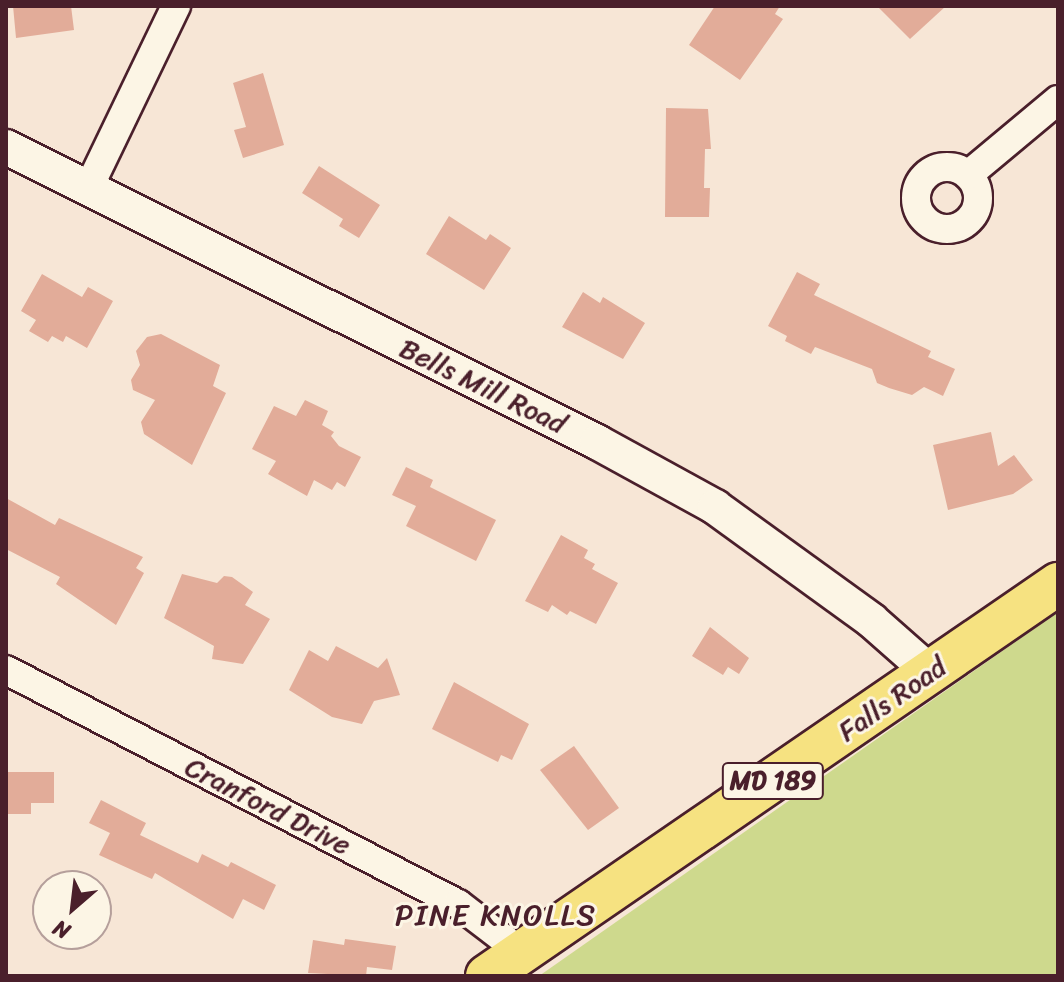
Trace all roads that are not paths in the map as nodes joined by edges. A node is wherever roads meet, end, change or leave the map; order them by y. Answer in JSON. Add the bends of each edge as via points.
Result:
{"nodes":[{"id":1,"x":176,"y":6,"type":"edge"},
{"id":2,"x":1058,"y":100,"type":"edge"},
{"id":3,"x":6,"y":147,"type":"edge"},
{"id":4,"x":968,"y":175,"type":"dead end"},
{"id":5,"x":88,"y":189,"type":"junction"},
{"id":6,"x":1058,"y":584,"type":"edge"},
{"id":7,"x":6,"y":670,"type":"edge"},
{"id":8,"x":930,"y":672,"type":"junction"},
{"id":9,"x":522,"y":953,"type":"junction"},
{"id":10,"x":487,"y":976,"type":"edge"}],
"edges":[{"from":1,"to":5,"type":"street"},
{"from":2,"to":4,"type":"street"},
{"from":3,"to":5,"type":"street","name":"Bells Mill Road"},
{"from":5,"to":8,"type":"street","name":"Bells Mill Road","via":[[597,442],[715,507],[871,620]]},
{"from":6,"to":8,"type":"main road","name":"Falls Road","number":"MD 189"},
{"from":7,"to":9,"type":"street","name":"Cranford Drive","via":[[458,904]]},
{"from":8,"to":9,"type":"main road","name":"Falls Road","number":"MD 189"},
{"from":9,"to":10,"type":"main road","name":"Falls Road","number":"MD 189"}]}
